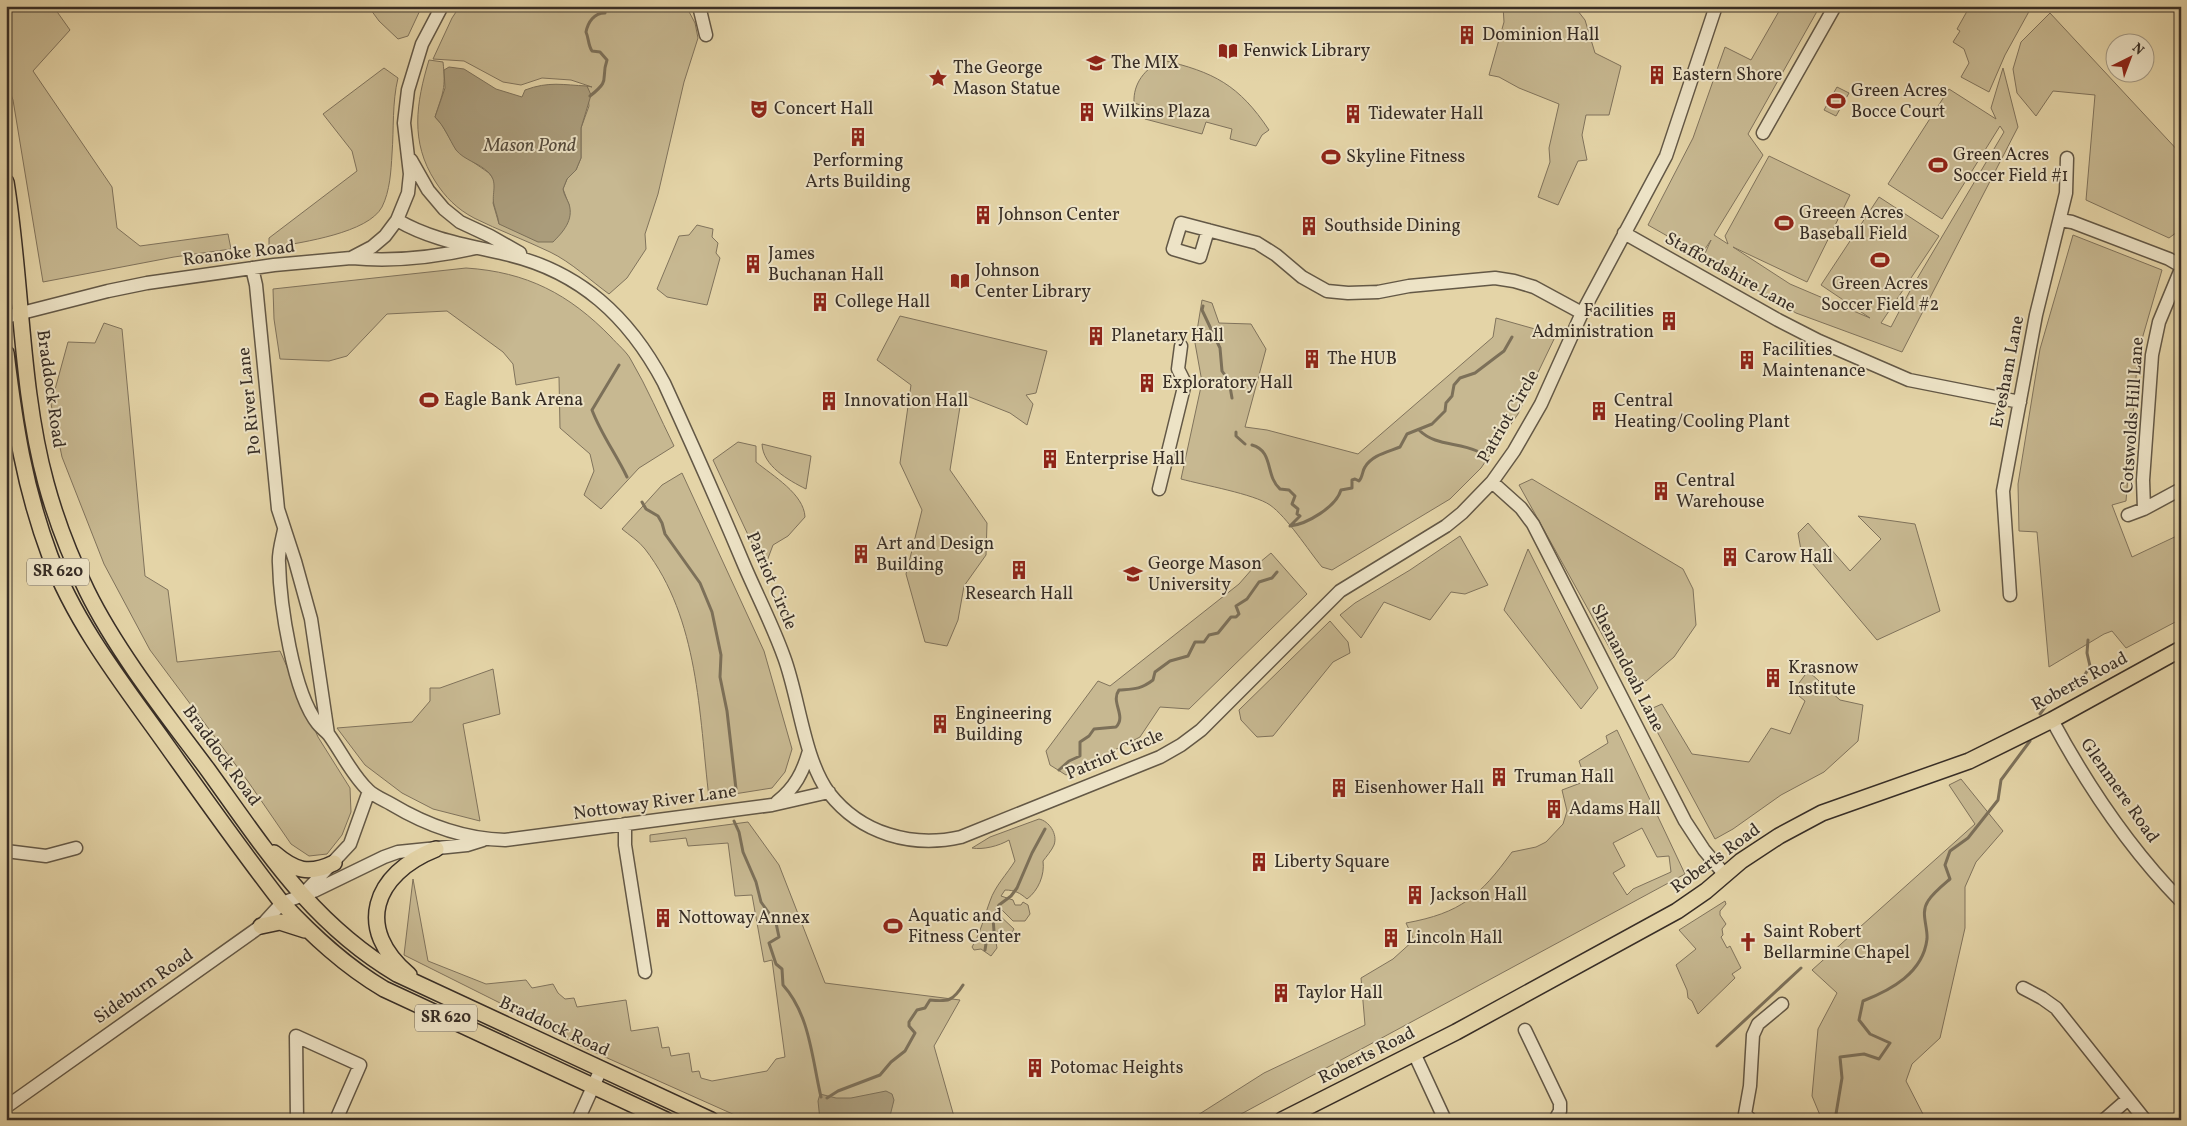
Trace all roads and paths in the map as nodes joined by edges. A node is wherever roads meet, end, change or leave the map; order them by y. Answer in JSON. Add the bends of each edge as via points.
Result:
{"nodes":[{"id":1,"x":442,"y":6,"type":"edge"},
{"id":2,"x":699,"y":6,"type":"edge"},
{"id":3,"x":1716,"y":6,"type":"edge"},
{"id":4,"x":1835,"y":6,"type":"edge"},
{"id":5,"x":706,"y":35,"type":"dead end"},
{"id":6,"x":1762,"y":133,"type":"dead end"},
{"id":7,"x":407,"y":154,"type":"junction"},
{"id":8,"x":2067,"y":158,"type":"dead end"},
{"id":9,"x":6,"y":182,"type":"edge"},
{"id":10,"x":397,"y":220,"type":"junction"},
{"id":11,"x":2060,"y":220,"type":"junction"},
{"id":12,"x":1208,"y":230,"type":"dead end"},
{"id":13,"x":1624,"y":233,"type":"junction"},
{"id":14,"x":478,"y":248,"type":"junction"},
{"id":15,"x":351,"y":258,"type":"junction"},
{"id":16,"x":537,"y":264,"type":"junction"},
{"id":17,"x":2181,"y":267,"type":"edge"},
{"id":18,"x":252,"y":268,"type":"junction"},
{"id":19,"x":22,"y":313,"type":"junction"},
{"id":20,"x":1582,"y":313,"type":"junction"},
{"id":21,"x":6,"y":317,"type":"edge"},
{"id":22,"x":1181,"y":346,"type":"dead end"},
{"id":23,"x":6,"y":353,"type":"edge"},
{"id":24,"x":2020,"y":402,"type":"junction"},
{"id":25,"x":1492,"y":482,"type":"junction"},
{"id":26,"x":1159,"y":489,"type":"dead end"},
{"id":27,"x":2181,"y":489,"type":"edge"},
{"id":28,"x":2144,"y":509,"type":"junction"},
{"id":29,"x":2128,"y":515,"type":"dead end"},
{"id":30,"x":284,"y":530,"type":"junction"},
{"id":31,"x":2010,"y":595,"type":"dead end"},
{"id":32,"x":2181,"y":649,"type":"edge"},
{"id":33,"x":2052,"y":720,"type":"junction"},
{"id":34,"x":328,"y":734,"type":"junction"},
{"id":35,"x":809,"y":751,"type":"junction"},
{"id":36,"x":369,"y":791,"type":"junction"},
{"id":37,"x":829,"y":792,"type":"junction"},
{"id":38,"x":805,"y":798,"type":"junction"},
{"id":39,"x":772,"y":805,"type":"junction"},
{"id":40,"x":844,"y":809,"type":"junction"},
{"id":41,"x":625,"y":824,"type":"junction"},
{"id":42,"x":257,"y":839,"type":"junction"},
{"id":43,"x":486,"y":839,"type":"junction"},
{"id":44,"x":76,"y":848,"type":"dead end"},
{"id":45,"x":436,"y":849,"type":"junction"},
{"id":46,"x":6,"y":851,"type":"edge"},
{"id":47,"x":334,"y":862,"type":"junction"},
{"id":48,"x":1725,"y":875,"type":"junction"},
{"id":49,"x":300,"y":895,"type":"junction"},
{"id":50,"x":2181,"y":901,"type":"edge"},
{"id":51,"x":282,"y":903,"type":"junction"},
{"id":52,"x":261,"y":926,"type":"junction"},
{"id":53,"x":309,"y":932,"type":"junction"},
{"id":54,"x":644,"y":972,"type":"dead end"},
{"id":55,"x":2023,"y":988,"type":"dead end"},
{"id":56,"x":428,"y":990,"type":"junction"},
{"id":57,"x":1782,"y":1004,"type":"dead end"},
{"id":58,"x":1525,"y":1030,"type":"dead end"},
{"id":59,"x":1414,"y":1053,"type":"junction"},
{"id":60,"x":601,"y":1069,"type":"junction"},
{"id":61,"x":593,"y":1087,"type":"junction"},
{"id":62,"x":2128,"y":1099,"type":"junction"},
{"id":63,"x":6,"y":1107,"type":"edge"},
{"id":64,"x":297,"y":1120,"type":"edge"},
{"id":65,"x":336,"y":1120,"type":"edge"},
{"id":66,"x":578,"y":1120,"type":"edge"},
{"id":67,"x":666,"y":1120,"type":"edge"},
{"id":68,"x":711,"y":1120,"type":"edge"},
{"id":69,"x":1282,"y":1120,"type":"edge"},
{"id":70,"x":1445,"y":1120,"type":"edge"},
{"id":71,"x":1555,"y":1120,"type":"edge"},
{"id":72,"x":1750,"y":1120,"type":"edge"},
{"id":73,"x":2104,"y":1120,"type":"edge"},
{"id":74,"x":2144,"y":1120,"type":"edge"}],
"edges":[{"from":1,"to":7,"type":"street","via":[[422,44],[409,84],[404,123]]},
{"from":2,"to":5,"type":"street"},
{"from":3,"to":13,"type":"street","name":"Patriot Circle","via":[[1669,149]]},
{"from":4,"to":6,"type":"street"},
{"from":7,"to":10,"type":"street","name":"Roanoke Road","via":[[409,187]]},
{"from":7,"to":16,"type":"street","via":[[428,190],[444,209],[460,222]]},
{"from":8,"to":11,"type":"street","name":"Evesham Lane","via":[[2066,193]]},
{"from":9,"to":19,"type":"main road","name":"Braddock Road","number":"SR 620"},
{"from":10,"to":14,"type":"street","via":[[420,233]]},
{"from":10,"to":15,"type":"street","name":"Roanoke Road","via":[[378,242]]},
{"from":11,"to":17,"type":"street","name":"Cotswolds Hill Lane","via":[[2169,259]]},
{"from":11,"to":24,"type":"street","name":"Evesham Lane","via":[[2036,315]]},
{"from":12,"to":20,"type":"street","via":[[1257,243],[1302,277],[1327,291],[1378,292],[1484,278],[1534,287]]},
{"from":13,"to":20,"type":"street","name":"Patriot Circle"},
{"from":13,"to":24,"type":"street","name":"Staffordshire Lane","via":[[1786,324],[1909,380]]},
{"from":14,"to":15,"type":"street","via":[[372,260]]},
{"from":14,"to":16,"type":"street"},
{"from":15,"to":18,"type":"street","name":"Roanoke Road"},
{"from":16,"to":35,"type":"street","name":"Patriot Circle","via":[[580,285],[596,297],[630,328],[649,355],[688,434],[784,657]]},
{"from":17,"to":28,"type":"street","name":"Cotswolds Hill Lane","via":[[2158,322],[2152,355],[2143,480]]},
{"from":18,"to":19,"type":"street","name":"Roanoke Road","via":[[137,285]]},
{"from":18,"to":30,"type":"street","name":"Po River Lane","via":[[278,509]]},
{"from":19,"to":21,"type":"street","name":"Roanoke Road"},
{"from":19,"to":42,"type":"main road","name":"Braddock Road","number":"SR 620","via":[[39,451],[57,518],[77,570],[120,646]]},
{"from":20,"to":25,"type":"street","name":"Patriot Circle","via":[[1541,404]]},
{"from":22,"to":26,"type":"street","via":[[1178,369],[1186,383]]},
{"from":23,"to":51,"type":"main road","number":"SR 620","via":[[27,486],[50,557],[68,595],[109,664]]},
{"from":24,"to":31,"type":"street","name":"Evesham Lane","via":[[2004,491]]},
{"from":25,"to":40,"type":"street","name":"Patriot Circle","via":[[1446,526],[1340,591],[1201,730],[1165,754],[961,838],[913,841],[886,834]]},
{"from":25,"to":48,"type":"street","name":"Shenandoah Lane","via":[[1521,508],[1533,524],[1686,821],[1699,844]]},
{"from":27,"to":28,"type":"street","name":"Cotswolds Hill Lane"},
{"from":28,"to":29,"type":"street","name":"Cotswolds Hill Lane"},
{"from":30,"to":34,"type":"street","name":"Po River Lane","via":[[311,619]]},
{"from":30,"to":34,"type":"street","name":"Po River Lane","via":[[279,562],[292,658],[317,724]]},
{"from":32,"to":33,"type":"main road","name":"Roberts Road"},
{"from":33,"to":48,"type":"main road","name":"Roberts Road","via":[[1970,761],[1822,813],[1779,836]]},
{"from":33,"to":50,"type":"street","name":"Glenmere Road","via":[[2108,811],[2151,868]]},
{"from":34,"to":36,"type":"street","name":"Po River Lane"},
{"from":35,"to":37,"type":"street","name":"Patriot Circle"},
{"from":35,"to":39,"type":"street","via":[[797,783]]},
{"from":36,"to":43,"type":"street","name":"Nottoway River Lane","via":[[435,826]]},
{"from":36,"to":47,"type":"street","via":[[350,844]]},
{"from":37,"to":38,"type":"street","name":"Nottoway River Lane"},
{"from":37,"to":40,"type":"street","name":"Patriot Circle"},
{"from":38,"to":39,"type":"street","name":"Nottoway River Lane"},
{"from":38,"to":40,"type":"street"},
{"from":39,"to":41,"type":"street","name":"Nottoway River Lane"},
{"from":41,"to":43,"type":"street","name":"Nottoway River Lane","via":[[519,838]]},
{"from":41,"to":54,"type":"street","via":[[625,845]]},
{"from":42,"to":47,"type":"main road","via":[[292,867],[312,870]]},
{"from":42,"to":49,"type":"main road","name":"Braddock Road","number":"SR 620"},
{"from":43,"to":45,"type":"street","name":"Nottoway River Lane"},
{"from":44,"to":46,"type":"street","via":[[46,856]]},
{"from":45,"to":49,"type":"street","name":"Nottoway River Lane","via":[[398,852],[314,892]]},
{"from":45,"to":56,"type":"main road","via":[[420,855],[391,878],[380,894],[376,913],[379,934],[387,952]]},
{"from":47,"to":49,"type":"street"},
{"from":48,"to":59,"type":"main road","name":"Roberts Road","via":[[1677,911]]},
{"from":49,"to":51,"type":"street","name":"Sideburn Road"},
{"from":49,"to":56,"type":"main road","name":"Braddock Road","number":"SR 620","via":[[366,955]]},
{"from":51,"to":52,"type":"street","name":"Sideburn Road"},
{"from":51,"to":53,"type":"main road","number":"SR 620"},
{"from":52,"to":53,"type":"main road","via":[[280,922]]},
{"from":52,"to":63,"type":"street","name":"Sideburn Road"},
{"from":53,"to":61,"type":"main road","number":"SR 620","via":[[362,976],[384,989]]},
{"from":55,"to":62,"type":"street","via":[[2056,1008]]},
{"from":56,"to":60,"type":"main road","name":"Braddock Road","number":"SR 620"},
{"from":57,"to":72,"type":"street","via":[[1758,1024],[1753,1034],[1745,1114]]},
{"from":58,"to":71,"type":"street","via":[[1560,1103],[1560,1112]]},
{"from":59,"to":69,"type":"main road","name":"Roberts Road"},
{"from":59,"to":70,"type":"street"},
{"from":60,"to":61,"type":"street"},
{"from":60,"to":68,"type":"main road","name":"Braddock Road","number":"SR 620"},
{"from":61,"to":66,"type":"street"},
{"from":61,"to":67,"type":"main road","number":"SR 620"},
{"from":62,"to":73,"type":"street"},
{"from":62,"to":74,"type":"street"},
{"from":64,"to":65,"type":"street","via":[[296,1036],[360,1065]]}]}
